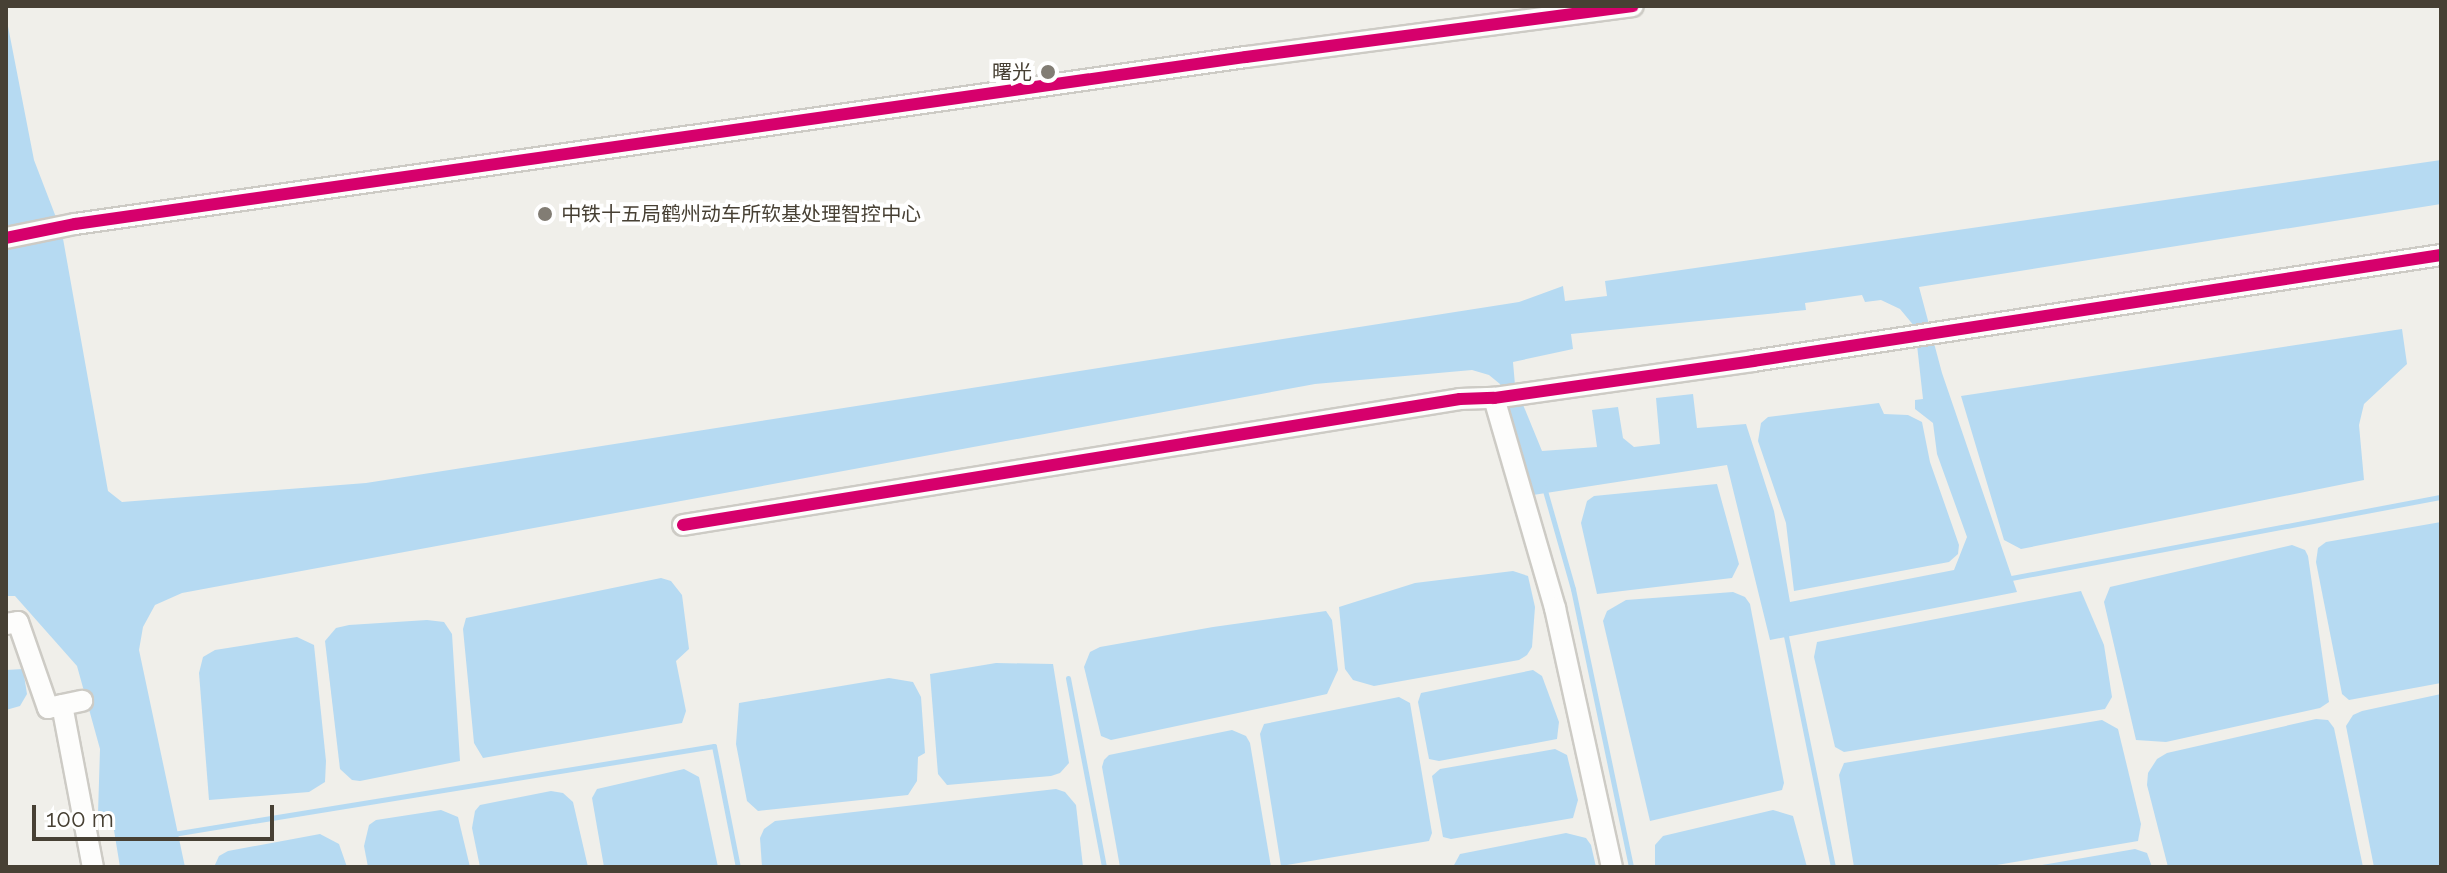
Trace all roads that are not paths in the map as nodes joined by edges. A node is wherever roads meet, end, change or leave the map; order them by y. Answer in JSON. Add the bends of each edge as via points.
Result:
{"nodes":[{"id":1,"x":1633,"y":6,"type":"edge"},
{"id":2,"x":6,"y":238,"type":"edge"},
{"id":3,"x":2441,"y":255,"type":"edge"},
{"id":4,"x":1494,"y":398,"type":"junction"},
{"id":5,"x":683,"y":525,"type":"dead end"},
{"id":6,"x":6,"y":624,"type":"edge"},
{"id":7,"x":93,"y":867,"type":"edge"},
{"id":8,"x":1612,"y":867,"type":"edge"}],
"edges":[{"from":1,"to":2,"type":"street","via":[[1274,53]]},
{"from":3,"to":4,"type":"street"},
{"from":4,"to":5,"type":"street","via":[[1460,399]]},
{"from":4,"to":8,"type":"street","via":[[1555,608]]},
{"from":6,"to":7,"type":"street","via":[[18,622],[48,708],[72,703]]}]}
